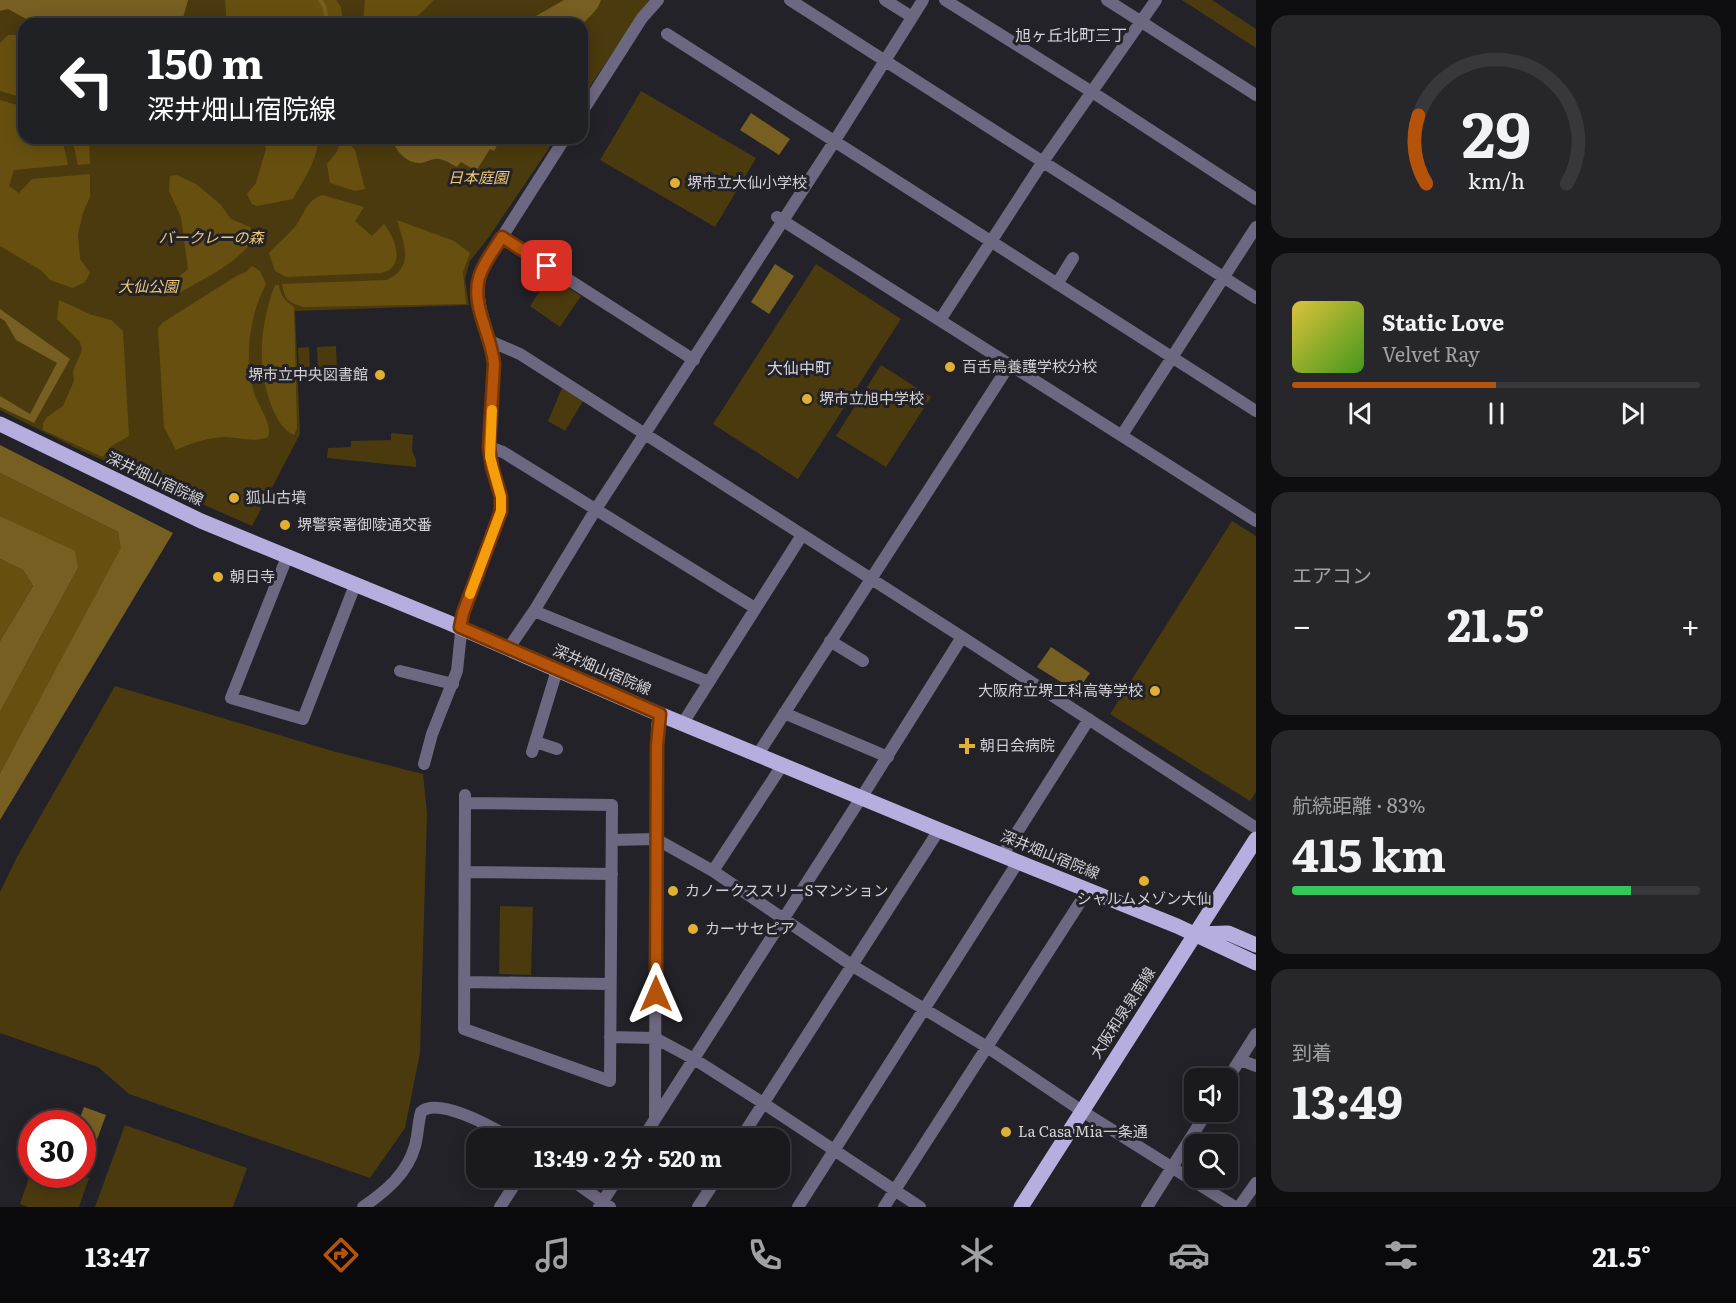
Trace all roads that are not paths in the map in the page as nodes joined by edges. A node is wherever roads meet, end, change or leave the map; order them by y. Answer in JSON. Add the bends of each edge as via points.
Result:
{"nodes":[{"id":1,"x":658,"y":0,"type":"edge"},
{"id":2,"x":790,"y":0,"type":"edge"},
{"id":3,"x":885,"y":0,"type":"edge"},
{"id":4,"x":922,"y":0,"type":"edge"},
{"id":5,"x":945,"y":0,"type":"edge"},
{"id":6,"x":1107,"y":0,"type":"edge"},
{"id":7,"x":1156,"y":0,"type":"edge"},
{"id":8,"x":912,"y":17,"type":"junction"},
{"id":9,"x":1141,"y":22,"type":"junction"},
{"id":10,"x":667,"y":34,"type":"dead end"},
{"id":11,"x":885,"y":62,"type":"junction"},
{"id":12,"x":1092,"y":92,"type":"junction"},
{"id":13,"x":1256,"y":95,"type":"edge"},
{"id":14,"x":588,"y":103,"type":"edge"},
{"id":15,"x":834,"y":142,"type":"junction"},
{"id":16,"x":561,"y":144,"type":"edge"},
{"id":17,"x":1042,"y":163,"type":"junction"},
{"id":18,"x":1256,"y":199,"type":"edge"},
{"id":19,"x":779,"y":218,"type":"junction"},
{"id":20,"x":1256,"y":227,"type":"edge"},
{"id":21,"x":502,"y":237,"type":"junction"},
{"id":22,"x":990,"y":240,"type":"junction"},
{"id":23,"x":1073,"y":258,"type":"dead end"},
{"id":24,"x":1224,"y":278,"type":"junction"},
{"id":25,"x":1057,"y":284,"type":"junction"},
{"id":26,"x":1256,"y":298,"type":"edge"},
{"id":27,"x":940,"y":320,"type":"junction"},
{"id":28,"x":490,"y":341,"type":"junction"},
{"id":29,"x":1172,"y":357,"type":"junction"},
{"id":30,"x":694,"y":360,"type":"junction"},
{"id":31,"x":1010,"y":364,"type":"junction"},
{"id":32,"x":1256,"y":411,"type":"edge"},
{"id":33,"x":0,"y":424,"type":"edge"},
{"id":34,"x":645,"y":435,"type":"junction"},
{"id":35,"x":1122,"y":435,"type":"junction"},
{"id":36,"x":489,"y":447,"type":"junction"},
{"id":37,"x":596,"y":509,"type":"junction"},
{"id":38,"x":1256,"y":521,"type":"edge"},
{"id":39,"x":802,"y":535,"type":"junction"},
{"id":40,"x":287,"y":557,"type":"junction"},
{"id":41,"x":871,"y":579,"type":"junction"},
{"id":42,"x":355,"y":585,"type":"junction"},
{"id":43,"x":755,"y":608,"type":"junction"},
{"id":44,"x":534,"y":611,"type":"junction"},
{"id":45,"x":460,"y":627,"type":"junction"},
{"id":46,"x":962,"y":637,"type":"junction"},
{"id":47,"x":830,"y":641,"type":"junction"},
{"id":48,"x":508,"y":649,"type":"junction"},
{"id":49,"x":863,"y":662,"type":"dead end"},
{"id":50,"x":400,"y":670,"type":"dead end"},
{"id":51,"x":557,"y":670,"type":"junction"},
{"id":52,"x":709,"y":682,"type":"junction"},
{"id":53,"x":453,"y":684,"type":"junction"},
{"id":54,"x":784,"y":713,"type":"junction"},
{"id":55,"x":660,"y":714,"type":"junction"},
{"id":56,"x":1089,"y":719,"type":"junction"},
{"id":57,"x":683,"y":723,"type":"junction"},
{"id":58,"x":557,"y":749,"type":"dead end"},
{"id":59,"x":758,"y":754,"type":"junction"},
{"id":60,"x":888,"y":757,"type":"junction"},
{"id":61,"x":424,"y":764,"type":"dead end"},
{"id":62,"x":783,"y":764,"type":"junction"},
{"id":63,"x":861,"y":797,"type":"junction"},
{"id":64,"x":1256,"y":828,"type":"edge"},
{"id":65,"x":939,"y":830,"type":"junction"},
{"id":66,"x":656,"y":839,"type":"junction"},
{"id":67,"x":1256,"y":839,"type":"edge"},
{"id":68,"x":612,"y":840,"type":"junction"},
{"id":69,"x":1002,"y":856,"type":"junction"},
{"id":70,"x":1018,"y":862,"type":"junction"},
{"id":71,"x":713,"y":871,"type":"junction"},
{"id":72,"x":465,"y":872,"type":"junction"},
{"id":73,"x":612,"y":874,"type":"junction"},
{"id":74,"x":1088,"y":890,"type":"junction"},
{"id":75,"x":783,"y":918,"type":"junction"},
{"id":76,"x":1196,"y":934,"type":"junction"},
{"id":77,"x":1256,"y":945,"type":"edge"},
{"id":78,"x":1256,"y":963,"type":"edge"},
{"id":79,"x":853,"y":966,"type":"junction"},
{"id":80,"x":464,"y":982,"type":"junction"},
{"id":81,"x":610,"y":984,"type":"junction"},
{"id":82,"x":924,"y":1011,"type":"junction"},
{"id":83,"x":1256,"y":1034,"type":"edge"},
{"id":84,"x":610,"y":1037,"type":"junction"},
{"id":85,"x":655,"y":1038,"type":"junction"},
{"id":86,"x":987,"y":1047,"type":"junction"},
{"id":87,"x":694,"y":1059,"type":"junction"},
{"id":88,"x":1240,"y":1060,"type":"junction"},
{"id":89,"x":1256,"y":1066,"type":"edge"},
{"id":90,"x":1235,"y":1068,"type":"edge"},
{"id":91,"x":763,"y":1103,"type":"junction"},
{"id":92,"x":1082,"y":1112,"type":"junction"},
{"id":93,"x":655,"y":1119,"type":"junction"},
{"id":94,"x":1201,"y":1122,"type":"edge"},
{"id":95,"x":495,"y":1128,"type":"edge"},
{"id":96,"x":649,"y":1128,"type":"edge"},
{"id":97,"x":747,"y":1128,"type":"edge"},
{"id":98,"x":835,"y":1150,"type":"junction"},
{"id":99,"x":1172,"y":1167,"type":"junction"},
{"id":100,"x":1256,"y":1183,"type":"edge"},
{"id":101,"x":512,"y":1188,"type":"edge"},
{"id":102,"x":582,"y":1188,"type":"edge"},
{"id":103,"x":613,"y":1188,"type":"edge"},
{"id":104,"x":710,"y":1188,"type":"edge"},
{"id":105,"x":388,"y":1189,"type":"junction"},
{"id":106,"x":895,"y":1191,"type":"junction"},
{"id":107,"x":604,"y":1205,"type":"edge"},
{"id":108,"x":363,"y":1207,"type":"edge"},
{"id":109,"x":382,"y":1207,"type":"edge"},
{"id":110,"x":500,"y":1207,"type":"edge"},
{"id":111,"x":698,"y":1207,"type":"edge"},
{"id":112,"x":798,"y":1207,"type":"edge"},
{"id":113,"x":884,"y":1207,"type":"edge"},
{"id":114,"x":920,"y":1207,"type":"edge"},
{"id":115,"x":1021,"y":1207,"type":"edge"},
{"id":116,"x":1147,"y":1207,"type":"edge"},
{"id":117,"x":1235,"y":1207,"type":"edge"},
{"id":118,"x":1239,"y":1207,"type":"edge"}],
"edges":[{"from":1,"to":14,"type":"street","via":[[642,18]]},
{"from":2,"to":11,"type":"street"},
{"from":3,"to":8,"type":"street"},
{"from":4,"to":8,"type":"street"},
{"from":5,"to":12,"type":"street"},
{"from":6,"to":9,"type":"street"},
{"from":7,"to":9,"type":"street"},
{"from":8,"to":11,"type":"street"},
{"from":9,"to":12,"type":"street"},
{"from":9,"to":13,"type":"street"},
{"from":10,"to":15,"type":"street"},
{"from":11,"to":15,"type":"street"},
{"from":11,"to":17,"type":"street"},
{"from":12,"to":17,"type":"street"},
{"from":12,"to":18,"type":"street"},
{"from":15,"to":19,"type":"street"},
{"from":15,"to":22,"type":"street"},
{"from":16,"to":21,"type":"street"},
{"from":17,"to":22,"type":"street"},
{"from":17,"to":24,"type":"street"},
{"from":19,"to":27,"type":"street"},
{"from":19,"to":30,"type":"street"},
{"from":20,"to":24,"type":"street"},
{"from":21,"to":28,"type":"street","via":[[478,280],[479,307]]},
{"from":21,"to":30,"type":"street"},
{"from":22,"to":25,"type":"street"},
{"from":22,"to":27,"type":"street"},
{"from":23,"to":25,"type":"street"},
{"from":24,"to":26,"type":"street"},
{"from":24,"to":29,"type":"street"},
{"from":25,"to":29,"type":"street"},
{"from":27,"to":31,"type":"street"},
{"from":28,"to":34,"type":"street","via":[[520,354]]},
{"from":28,"to":36,"type":"street","via":[[494,364]]},
{"from":29,"to":32,"type":"street"},
{"from":29,"to":35,"type":"street"},
{"from":30,"to":34,"type":"street"},
{"from":31,"to":35,"type":"street"},
{"from":31,"to":41,"type":"street"},
{"from":33,"to":40,"type":"main road","name":"深井畑山宿院線","via":[[201,521]]},
{"from":34,"to":37,"type":"street"},
{"from":34,"to":39,"type":"street"},
{"from":35,"to":38,"type":"street"},
{"from":36,"to":37,"type":"street"},
{"from":36,"to":45,"type":"street","via":[[501,511]]},
{"from":37,"to":43,"type":"street"},
{"from":37,"to":44,"type":"street"},
{"from":39,"to":41,"type":"street"},
{"from":39,"to":43,"type":"street"},
{"from":40,"to":42,"type":"main road","name":"深井畑山宿院線"},
{"from":40,"to":42,"type":"street","via":[[231,698],[303,719]]},
{"from":41,"to":46,"type":"street"},
{"from":41,"to":47,"type":"street"},
{"from":42,"to":45,"type":"main road","name":"深井畑山宿院線"},
{"from":43,"to":52,"type":"street"},
{"from":44,"to":48,"type":"street"},
{"from":44,"to":52,"type":"street"},
{"from":45,"to":48,"type":"main road","name":"深井畑山宿院線"},
{"from":45,"to":53,"type":"street"},
{"from":46,"to":56,"type":"street"},
{"from":46,"to":60,"type":"street"},
{"from":47,"to":49,"type":"street"},
{"from":47,"to":54,"type":"street"},
{"from":48,"to":51,"type":"main road","name":"深井畑山宿院線"},
{"from":50,"to":53,"type":"street"},
{"from":51,"to":55,"type":"main road","name":"深井畑山宿院線"},
{"from":51,"to":58,"type":"street","via":[[534,747]]},
{"from":52,"to":57,"type":"street"},
{"from":53,"to":61,"type":"street"},
{"from":54,"to":59,"type":"street"},
{"from":54,"to":60,"type":"street"},
{"from":55,"to":57,"type":"main road","name":"深井畑山宿院線"},
{"from":55,"to":66,"type":"street"},
{"from":56,"to":64,"type":"street"},
{"from":56,"to":69,"type":"street"},
{"from":57,"to":59,"type":"main road","name":"深井畑山宿院線"},
{"from":59,"to":62,"type":"main road","name":"深井畑山宿院線"},
{"from":60,"to":63,"type":"street"},
{"from":62,"to":63,"type":"main road","name":"深井畑山宿院線"},
{"from":62,"to":71,"type":"street"},
{"from":63,"to":65,"type":"main road","name":"深井畑山宿院線"},
{"from":63,"to":75,"type":"street"},
{"from":65,"to":69,"type":"main road","name":"深井畑山宿院線"},
{"from":65,"to":79,"type":"street"},
{"from":66,"to":68,"type":"street"},
{"from":66,"to":71,"type":"street"},
{"from":66,"to":85,"type":"street"},
{"from":67,"to":76,"type":"main road","name":"大阪和泉泉南線"},
{"from":68,"to":72,"type":"street","via":[[612,805],[465,799]]},
{"from":68,"to":73,"type":"street"},
{"from":69,"to":70,"type":"main road","name":"深井畑山宿院線"},
{"from":70,"to":74,"type":"main road","name":"深井畑山宿院線"},
{"from":70,"to":82,"type":"street"},
{"from":71,"to":75,"type":"street"},
{"from":72,"to":73,"type":"street"},
{"from":72,"to":80,"type":"street"},
{"from":73,"to":81,"type":"street"},
{"from":74,"to":76,"type":"main road","name":"深井畑山宿院線"},
{"from":74,"to":86,"type":"street"},
{"from":75,"to":79,"type":"street"},
{"from":75,"to":87,"type":"street"},
{"from":76,"to":77,"type":"main road","name":"深井畑山宿院線","via":[[1228,933]]},
{"from":76,"to":78,"type":"main road","name":"深井畑山宿院線"},
{"from":76,"to":92,"type":"main road","name":"大阪和泉泉南線"},
{"from":79,"to":82,"type":"street"},
{"from":79,"to":91,"type":"street"},
{"from":80,"to":81,"type":"street"},
{"from":80,"to":84,"type":"street","via":[[464,1029],[610,1081]]},
{"from":81,"to":84,"type":"street"},
{"from":82,"to":86,"type":"street"},
{"from":82,"to":98,"type":"street"},
{"from":83,"to":88,"type":"street"},
{"from":84,"to":85,"type":"street"},
{"from":85,"to":87,"type":"street"},
{"from":85,"to":93,"type":"street"},
{"from":86,"to":92,"type":"street"},
{"from":86,"to":106,"type":"street"},
{"from":87,"to":91,"type":"street"},
{"from":87,"to":93,"type":"street"},
{"from":88,"to":89,"type":"street"},
{"from":88,"to":90,"type":"street"},
{"from":91,"to":97,"type":"street"},
{"from":91,"to":98,"type":"street"},
{"from":92,"to":99,"type":"street"},
{"from":92,"to":115,"type":"main road","name":"大阪和泉泉南線"},
{"from":93,"to":96,"type":"street"},
{"from":94,"to":99,"type":"street"},
{"from":95,"to":105,"type":"street","via":[[439,1107],[425,1109],[408,1164]]},
{"from":98,"to":106,"type":"street"},
{"from":98,"to":112,"type":"street"},
{"from":99,"to":116,"type":"street"},
{"from":99,"to":117,"type":"street"},
{"from":100,"to":118,"type":"street"},
{"from":101,"to":110,"type":"street"},
{"from":102,"to":107,"type":"street"},
{"from":103,"to":107,"type":"street"},
{"from":104,"to":111,"type":"street"},
{"from":105,"to":108,"type":"street"},
{"from":105,"to":109,"type":"street"},
{"from":106,"to":113,"type":"street"},
{"from":106,"to":114,"type":"street"}]}
